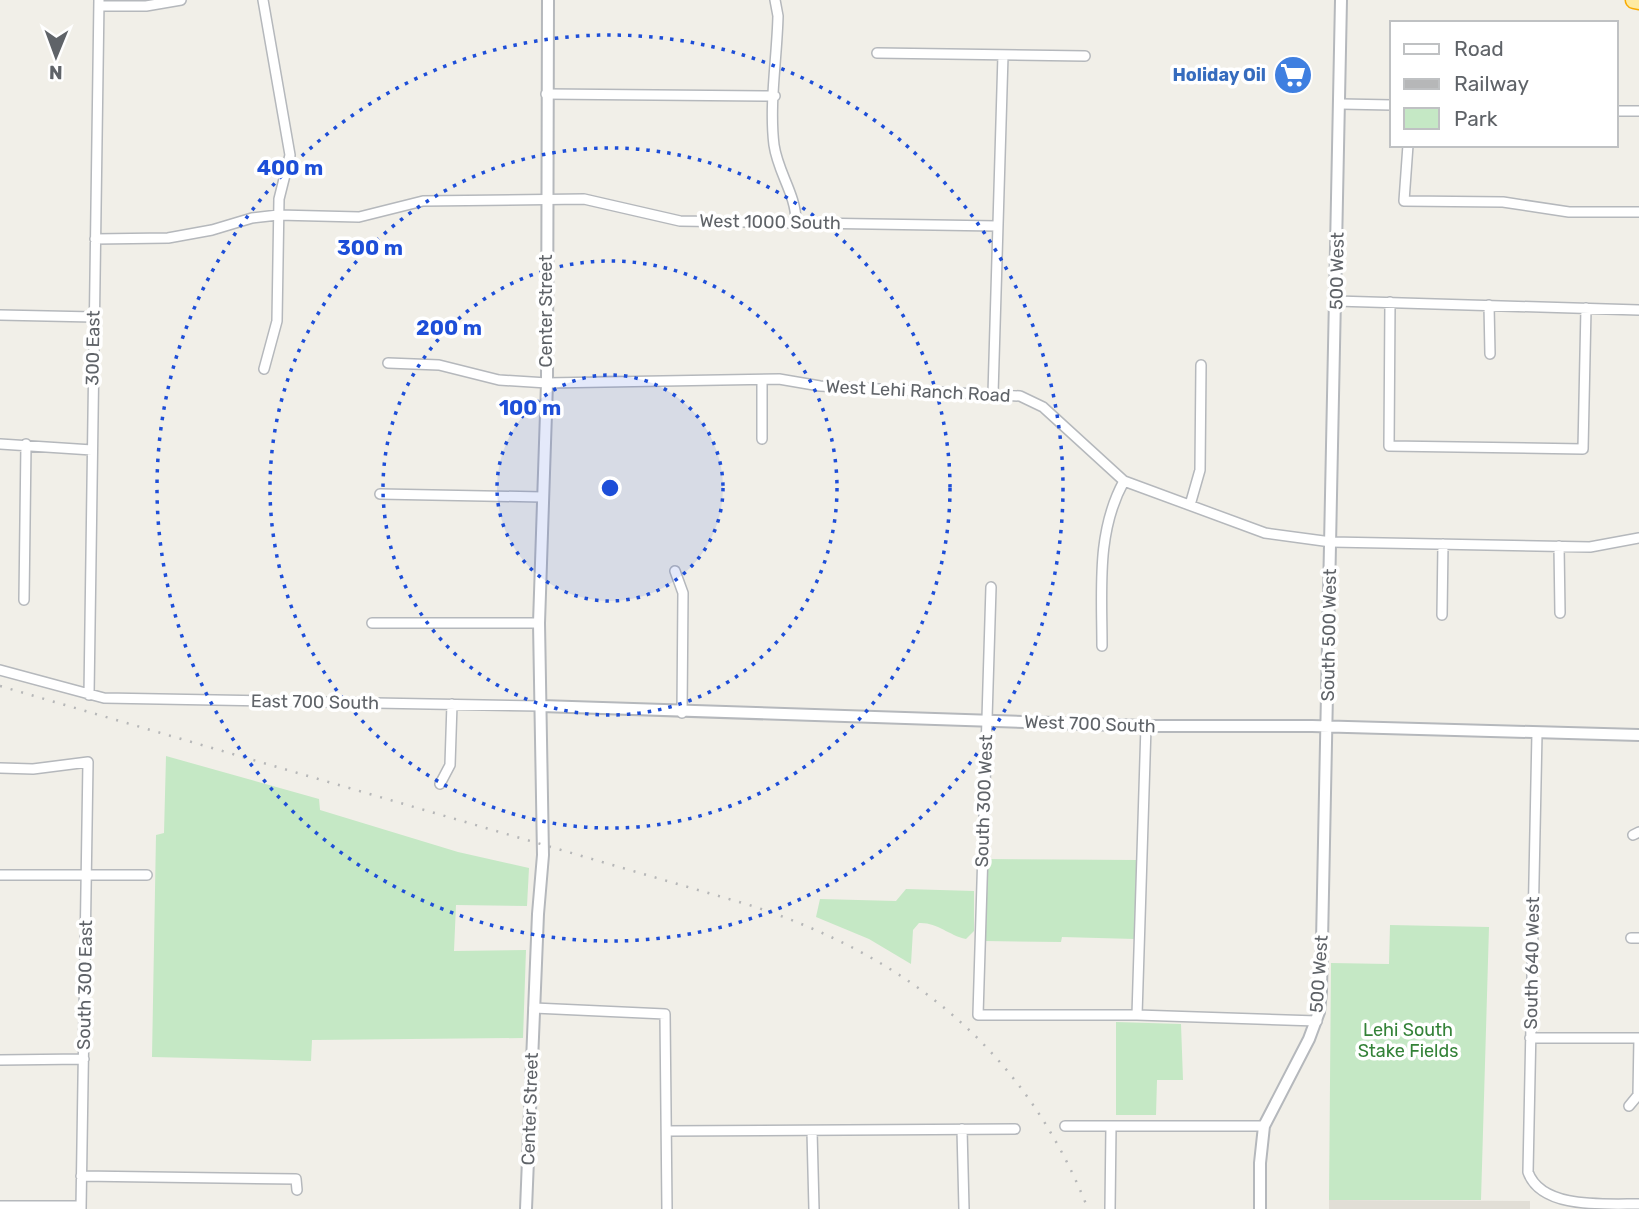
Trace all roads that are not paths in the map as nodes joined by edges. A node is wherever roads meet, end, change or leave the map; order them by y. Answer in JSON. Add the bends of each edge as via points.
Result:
{"nodes":[{"id":1,"x":181,"y":0,"type":"edge"},
{"id":2,"x":263,"y":0,"type":"edge"},
{"id":3,"x":548,"y":0,"type":"edge"},
{"id":4,"x":775,"y":0,"type":"edge"},
{"id":5,"x":1341,"y":0,"type":"edge"},
{"id":6,"x":1634,"y":0,"type":"edge"},
{"id":7,"x":1639,"y":1,"type":"edge"},
{"id":8,"x":99,"y":3,"type":"edge"},
{"id":9,"x":877,"y":53,"type":"dead end"},
{"id":10,"x":1003,"y":55,"type":"junction"},
{"id":11,"x":1084,"y":56,"type":"dead end"},
{"id":12,"x":546,"y":94,"type":"junction"},
{"id":13,"x":775,"y":96,"type":"junction"},
{"id":14,"x":1341,"y":104,"type":"junction"},
{"id":15,"x":1390,"y":105,"type":"edge"},
{"id":16,"x":1618,"y":111,"type":"edge"},
{"id":17,"x":1639,"y":111,"type":"edge"},
{"id":18,"x":1408,"y":147,"type":"edge"},
{"id":19,"x":545,"y":199,"type":"junction"},
{"id":20,"x":1639,"y":212,"type":"edge"},
{"id":21,"x":278,"y":215,"type":"junction"},
{"id":22,"x":796,"y":222,"type":"junction"},
{"id":23,"x":997,"y":226,"type":"junction"},
{"id":24,"x":95,"y":239,"type":"junction"},
{"id":25,"x":1336,"y":301,"type":"junction"},
{"id":26,"x":1390,"y":302,"type":"junction"},
{"id":27,"x":1489,"y":305,"type":"junction"},
{"id":28,"x":1586,"y":308,"type":"junction"},
{"id":29,"x":1639,"y":310,"type":"edge"},
{"id":30,"x":0,"y":314,"type":"edge"},
{"id":31,"x":94,"y":317,"type":"junction"},
{"id":32,"x":1490,"y":355,"type":"dead end"},
{"id":33,"x":388,"y":363,"type":"dead end"},
{"id":34,"x":1201,"y":365,"type":"dead end"},
{"id":35,"x":264,"y":369,"type":"dead end"},
{"id":36,"x":762,"y":380,"type":"junction"},
{"id":37,"x":547,"y":383,"type":"junction"},
{"id":38,"x":993,"y":394,"type":"junction"},
{"id":39,"x":762,"y":439,"type":"dead end"},
{"id":40,"x":0,"y":444,"type":"edge"},
{"id":41,"x":26,"y":444,"type":"junction"},
{"id":42,"x":92,"y":450,"type":"junction"},
{"id":43,"x":1124,"y":481,"type":"junction"},
{"id":44,"x":380,"y":494,"type":"dead end"},
{"id":45,"x":542,"y":497,"type":"junction"},
{"id":46,"x":1190,"y":505,"type":"junction"},
{"id":47,"x":1639,"y":538,"type":"edge"},
{"id":48,"x":1331,"y":542,"type":"junction"},
{"id":49,"x":1443,"y":544,"type":"junction"},
{"id":50,"x":1559,"y":547,"type":"junction"},
{"id":51,"x":676,"y":571,"type":"dead end"},
{"id":52,"x":991,"y":587,"type":"dead end"},
{"id":53,"x":24,"y":600,"type":"dead end"},
{"id":54,"x":1560,"y":613,"type":"dead end"},
{"id":55,"x":1442,"y":615,"type":"dead end"},
{"id":56,"x":372,"y":623,"type":"dead end"},
{"id":57,"x":539,"y":623,"type":"junction"},
{"id":58,"x":1102,"y":646,"type":"dead end"},
{"id":59,"x":0,"y":670,"type":"edge"},
{"id":60,"x":89,"y":695,"type":"junction"},
{"id":61,"x":452,"y":705,"type":"junction"},
{"id":62,"x":541,"y":706,"type":"junction"},
{"id":63,"x":682,"y":713,"type":"junction"},
{"id":64,"x":987,"y":721,"type":"junction"},
{"id":65,"x":1146,"y":726,"type":"junction"},
{"id":66,"x":1327,"y":727,"type":"junction"},
{"id":67,"x":1537,"y":733,"type":"junction"},
{"id":68,"x":1639,"y":735,"type":"edge"},
{"id":69,"x":0,"y":768,"type":"edge"},
{"id":70,"x":440,"y":784,"type":"dead end"},
{"id":71,"x":0,"y":875,"type":"edge"},
{"id":72,"x":87,"y":875,"type":"junction"},
{"id":73,"x":147,"y":875,"type":"dead end"},
{"id":74,"x":534,"y":1008,"type":"junction"},
{"id":75,"x":1137,"y":1015,"type":"junction"},
{"id":76,"x":1317,"y":1021,"type":"junction"},
{"id":77,"x":1530,"y":1038,"type":"junction"},
{"id":78,"x":1639,"y":1038,"type":"edge"},
{"id":79,"x":84,"y":1059,"type":"junction"},
{"id":80,"x":0,"y":1060,"type":"edge"},
{"id":81,"x":1629,"y":1106,"type":"dead end"},
{"id":82,"x":1065,"y":1126,"type":"dead end"},
{"id":83,"x":1111,"y":1126,"type":"junction"},
{"id":84,"x":1264,"y":1126,"type":"junction"},
{"id":85,"x":962,"y":1129,"type":"junction"},
{"id":86,"x":1015,"y":1129,"type":"dead end"},
{"id":87,"x":667,"y":1131,"type":"junction"},
{"id":88,"x":812,"y":1131,"type":"junction"},
{"id":89,"x":81,"y":1176,"type":"junction"},
{"id":90,"x":297,"y":1190,"type":"dead end"},
{"id":91,"x":1639,"y":1204,"type":"edge"},
{"id":92,"x":0,"y":1206,"type":"edge"},
{"id":93,"x":81,"y":1207,"type":"edge"},
{"id":94,"x":526,"y":1209,"type":"edge"},
{"id":95,"x":667,"y":1209,"type":"edge"},
{"id":96,"x":814,"y":1209,"type":"edge"},
{"id":97,"x":964,"y":1209,"type":"edge"},
{"id":98,"x":1110,"y":1209,"type":"edge"},
{"id":99,"x":1261,"y":1209,"type":"edge"}],
"edges":[{"from":1,"to":8,"type":"street","via":[[146,6]]},
{"from":2,"to":21,"type":"street","via":[[290,155]]},
{"from":3,"to":12,"type":"street","name":"Center Street"},
{"from":4,"to":13,"type":"street"},
{"from":5,"to":14,"type":"street","name":"500 West"},
{"from":6,"to":7,"type":"highway"},
{"from":8,"to":24,"type":"street","name":"300 East"},
{"from":9,"to":10,"type":"street"},
{"from":10,"to":11,"type":"street"},
{"from":10,"to":23,"type":"street"},
{"from":12,"to":13,"type":"street"},
{"from":12,"to":19,"type":"street","name":"Center Street"},
{"from":13,"to":22,"type":"street","via":[[774,145],[792,193]]},
{"from":14,"to":15,"type":"street"},
{"from":14,"to":25,"type":"street","name":"500 West"},
{"from":16,"to":17,"type":"street"},
{"from":18,"to":20,"type":"street","via":[[1404,201],[1503,202],[1569,212]]},
{"from":19,"to":21,"type":"street","name":"West 1000 South","via":[[424,201],[359,217]]},
{"from":19,"to":22,"type":"street","name":"West 1000 South","via":[[604,201],[670,220]]},
{"from":19,"to":37,"type":"street","name":"Center Street"},
{"from":21,"to":24,"type":"street","name":"West 1000 South","via":[[168,238]]},
{"from":21,"to":35,"type":"street","via":[[277,321]]},
{"from":22,"to":23,"type":"street","name":"West 1000 South"},
{"from":23,"to":38,"type":"street"},
{"from":24,"to":31,"type":"street","name":"300 East"},
{"from":25,"to":26,"type":"street"},
{"from":25,"to":48,"type":"street","name":"500 West"},
{"from":26,"to":27,"type":"street"},
{"from":26,"to":28,"type":"street","via":[[1389,446],[1583,449]]},
{"from":27,"to":28,"type":"street"},
{"from":27,"to":32,"type":"street"},
{"from":28,"to":29,"type":"street"},
{"from":30,"to":31,"type":"street"},
{"from":31,"to":42,"type":"street","name":"300 East"},
{"from":33,"to":37,"type":"street","name":"West Lehi Ranch Road","via":[[439,365],[499,380]]},
{"from":34,"to":46,"type":"street","via":[[1200,470]]},
{"from":36,"to":37,"type":"street","name":"West Lehi Ranch Road"},
{"from":36,"to":38,"type":"street","name":"West Lehi Ranch Road"},
{"from":36,"to":39,"type":"street"},
{"from":37,"to":45,"type":"street","name":"Center Street"},
{"from":38,"to":43,"type":"street","name":"West Lehi Ranch Road","via":[[1020,396],[1043,407]]},
{"from":40,"to":41,"type":"street"},
{"from":41,"to":42,"type":"street"},
{"from":41,"to":53,"type":"street"},
{"from":42,"to":60,"type":"street","name":"300 East"},
{"from":43,"to":46,"type":"street","name":"West Lehi Ranch Road"},
{"from":43,"to":58,"type":"street","via":[[1101,549]]},
{"from":44,"to":45,"type":"street"},
{"from":45,"to":57,"type":"street","name":"Center Street"},
{"from":46,"to":48,"type":"street","name":"West Lehi Ranch Road","via":[[1265,533]]},
{"from":47,"to":50,"type":"street","name":"West Lehi Ranch Road"},
{"from":48,"to":49,"type":"street","name":"West Lehi Ranch Road"},
{"from":48,"to":66,"type":"street","name":"South 500 West"},
{"from":49,"to":50,"type":"street","name":"West Lehi Ranch Road"},
{"from":49,"to":55,"type":"street"},
{"from":50,"to":54,"type":"street"},
{"from":51,"to":63,"type":"street","via":[[683,593]]},
{"from":52,"to":64,"type":"street","name":"South 300 West"},
{"from":56,"to":57,"type":"street"},
{"from":57,"to":62,"type":"street","name":"Center Street"},
{"from":59,"to":60,"type":"street","name":"East 700 South"},
{"from":60,"to":61,"type":"street","name":"East 700 South"},
{"from":61,"to":62,"type":"street","name":"East 700 South"},
{"from":61,"to":70,"type":"street","via":[[450,765]]},
{"from":62,"to":63,"type":"street","name":"West 700 South"},
{"from":62,"to":74,"type":"street","name":"Center Street"},
{"from":63,"to":64,"type":"street","name":"West 700 South"},
{"from":64,"to":65,"type":"street","name":"West 700 South"},
{"from":64,"to":75,"type":"street","name":"South 300 West","via":[[978,1015]]},
{"from":65,"to":66,"type":"street","name":"West 700 South"},
{"from":65,"to":75,"type":"street"},
{"from":66,"to":67,"type":"street","name":"West 700 South"},
{"from":66,"to":76,"type":"street","name":"500 West"},
{"from":67,"to":68,"type":"street","name":"West 700 South"},
{"from":67,"to":77,"type":"street","name":"South 640 West"},
{"from":69,"to":72,"type":"street","name":"South 300 East","via":[[88,762]]},
{"from":71,"to":72,"type":"street"},
{"from":72,"to":73,"type":"street"},
{"from":72,"to":79,"type":"street","name":"South 300 East"},
{"from":74,"to":87,"type":"street","via":[[665,1014]]},
{"from":74,"to":94,"type":"street","name":"Center Street"},
{"from":75,"to":76,"type":"street"},
{"from":76,"to":84,"type":"street","name":"500 West"},
{"from":77,"to":78,"type":"street"},
{"from":77,"to":91,"type":"street","name":"South 640 West","via":[[1528,1172],[1538,1191],[1564,1203]]},
{"from":78,"to":81,"type":"street","via":[[1638,1095]]},
{"from":79,"to":80,"type":"street"},
{"from":79,"to":89,"type":"street","name":"South 300 East"},
{"from":82,"to":83,"type":"street"},
{"from":83,"to":84,"type":"street"},
{"from":83,"to":98,"type":"street"},
{"from":84,"to":99,"type":"street","name":"500 West","via":[[1259,1163]]},
{"from":85,"to":86,"type":"street"},
{"from":85,"to":88,"type":"street"},
{"from":85,"to":97,"type":"street"},
{"from":87,"to":88,"type":"street"},
{"from":87,"to":95,"type":"street"},
{"from":88,"to":96,"type":"street"},
{"from":89,"to":90,"type":"street","via":[[296,1179]]},
{"from":89,"to":93,"type":"street","name":"South 300 East"},
{"from":92,"to":93,"type":"street"}]}
